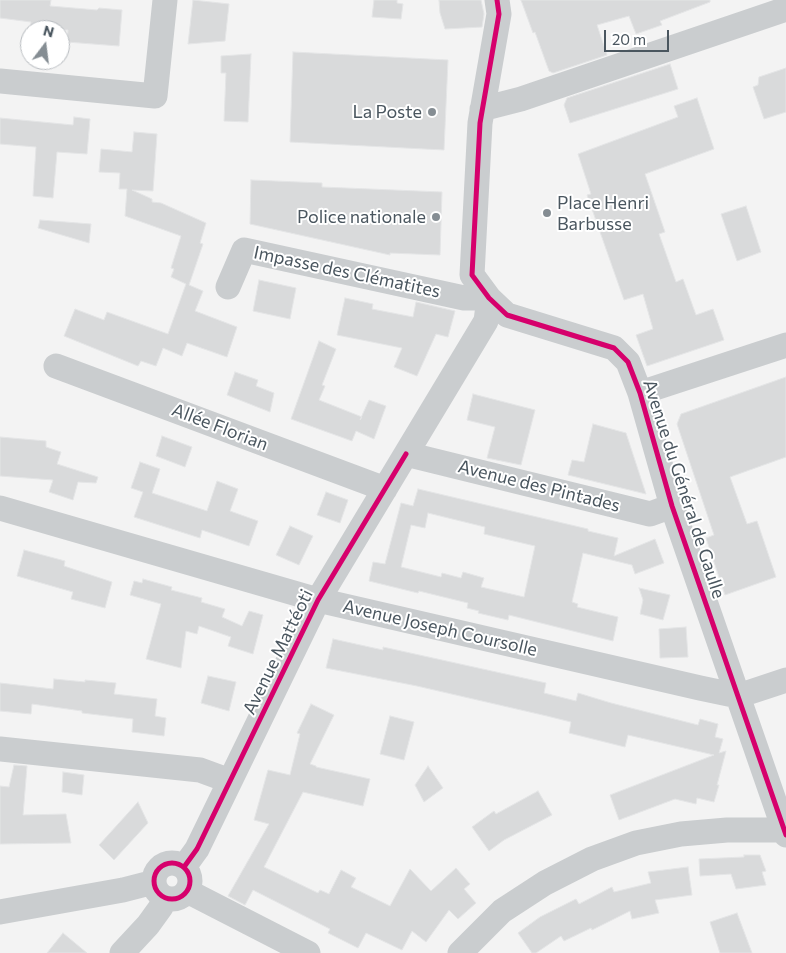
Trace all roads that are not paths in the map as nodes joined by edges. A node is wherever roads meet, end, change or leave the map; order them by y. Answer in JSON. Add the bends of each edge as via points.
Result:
{"nodes":[{"id":1,"x":165,"y":0,"type":"edge"},
{"id":2,"x":497,"y":0,"type":"edge"},
{"id":3,"x":786,"y":9,"type":"edge"},
{"id":4,"x":0,"y":80,"type":"edge"},
{"id":5,"x":482,"y":109,"type":"junction"},
{"id":6,"x":228,"y":287,"type":"dead end"},
{"id":7,"x":489,"y":298,"type":"junction"},
{"id":8,"x":786,"y":345,"type":"edge"},
{"id":9,"x":56,"y":366,"type":"dead end"},
{"id":10,"x":640,"y":393,"type":"junction"},
{"id":11,"x":406,"y":454,"type":"junction"},
{"id":12,"x":385,"y":489,"type":"junction"},
{"id":13,"x":672,"y":506,"type":"junction"},
{"id":14,"x":0,"y":508,"type":"edge"},
{"id":15,"x":318,"y":600,"type":"junction"},
{"id":16,"x":786,"y":680,"type":"edge"},
{"id":17,"x":738,"y":696,"type":"junction"},
{"id":18,"x":0,"y":749,"type":"edge"},
{"id":19,"x":230,"y":781,"type":"junction"},
{"id":20,"x":785,"y":832,"type":"edge"},
{"id":21,"x":184,"y":867,"type":"junction"},
{"id":22,"x":158,"y":890,"type":"junction"},
{"id":23,"x":187,"y":891,"type":"junction"},
{"id":24,"x":0,"y":912,"type":"edge"},
{"id":25,"x":122,"y":953,"type":"edge"},
{"id":26,"x":308,"y":953,"type":"edge"},
{"id":27,"x":460,"y":953,"type":"edge"}],
"edges":[{"from":1,"to":4,"type":"street","via":[[155,96]]},
{"from":2,"to":5,"type":"street","name":"Avenue du Général de Gaulle","via":[[499,14]]},
{"from":3,"to":5,"type":"street","via":[[521,99]]},
{"from":5,"to":7,"type":"street","name":"Avenue du Général de Gaulle","via":[[472,275]]},
{"from":6,"to":7,"type":"street","name":"Impasse des Clématites","via":[[244,250],[464,298]]},
{"from":7,"to":10,"type":"street","name":"Avenue du Général de Gaulle","via":[[507,315],[614,348],[628,362]]},
{"from":7,"to":11,"type":"street","name":"Avenue Mattéoti","via":[[486,321]]},
{"from":8,"to":10,"type":"street"},
{"from":9,"to":12,"type":"street","name":"Allée Florian"},
{"from":10,"to":13,"type":"street","name":"Avenue du Général de Gaulle"},
{"from":11,"to":12,"type":"street","name":"Avenue Mattéoti"},
{"from":11,"to":13,"type":"street","name":"Avenue des Pintades","via":[[650,514]]},
{"from":12,"to":15,"type":"street","name":"Avenue Mattéoti"},
{"from":13,"to":17,"type":"street","name":"Avenue du Général de Gaulle"},
{"from":14,"to":15,"type":"street","name":"Avenue Joseph Coursolle"},
{"from":15,"to":17,"type":"street","name":"Avenue Joseph Coursolle"},
{"from":15,"to":19,"type":"street","name":"Avenue Mattéoti"},
{"from":16,"to":17,"type":"street"},
{"from":17,"to":20,"type":"street","name":"Avenue du Général de Gaulle"},
{"from":18,"to":19,"type":"street","via":[[200,770]]},
{"from":19,"to":21,"type":"street","name":"Avenue Mattéoti","via":[[197,849]]},
{"from":20,"to":27,"type":"street","via":[[727,830],[681,834],[636,843],[592,859],[544,882],[502,911]]},
{"from":21,"to":22,"type":"street","via":[[167,863],[157,870]]},
{"from":21,"to":23,"type":"street","via":[[191,881]]},
{"from":22,"to":23,"type":"street","via":[[168,899],[179,898]]},
{"from":22,"to":24,"type":"street","via":[[123,890]]},
{"from":22,"to":25,"type":"street","via":[[160,907]]},
{"from":23,"to":26,"type":"street"}]}
